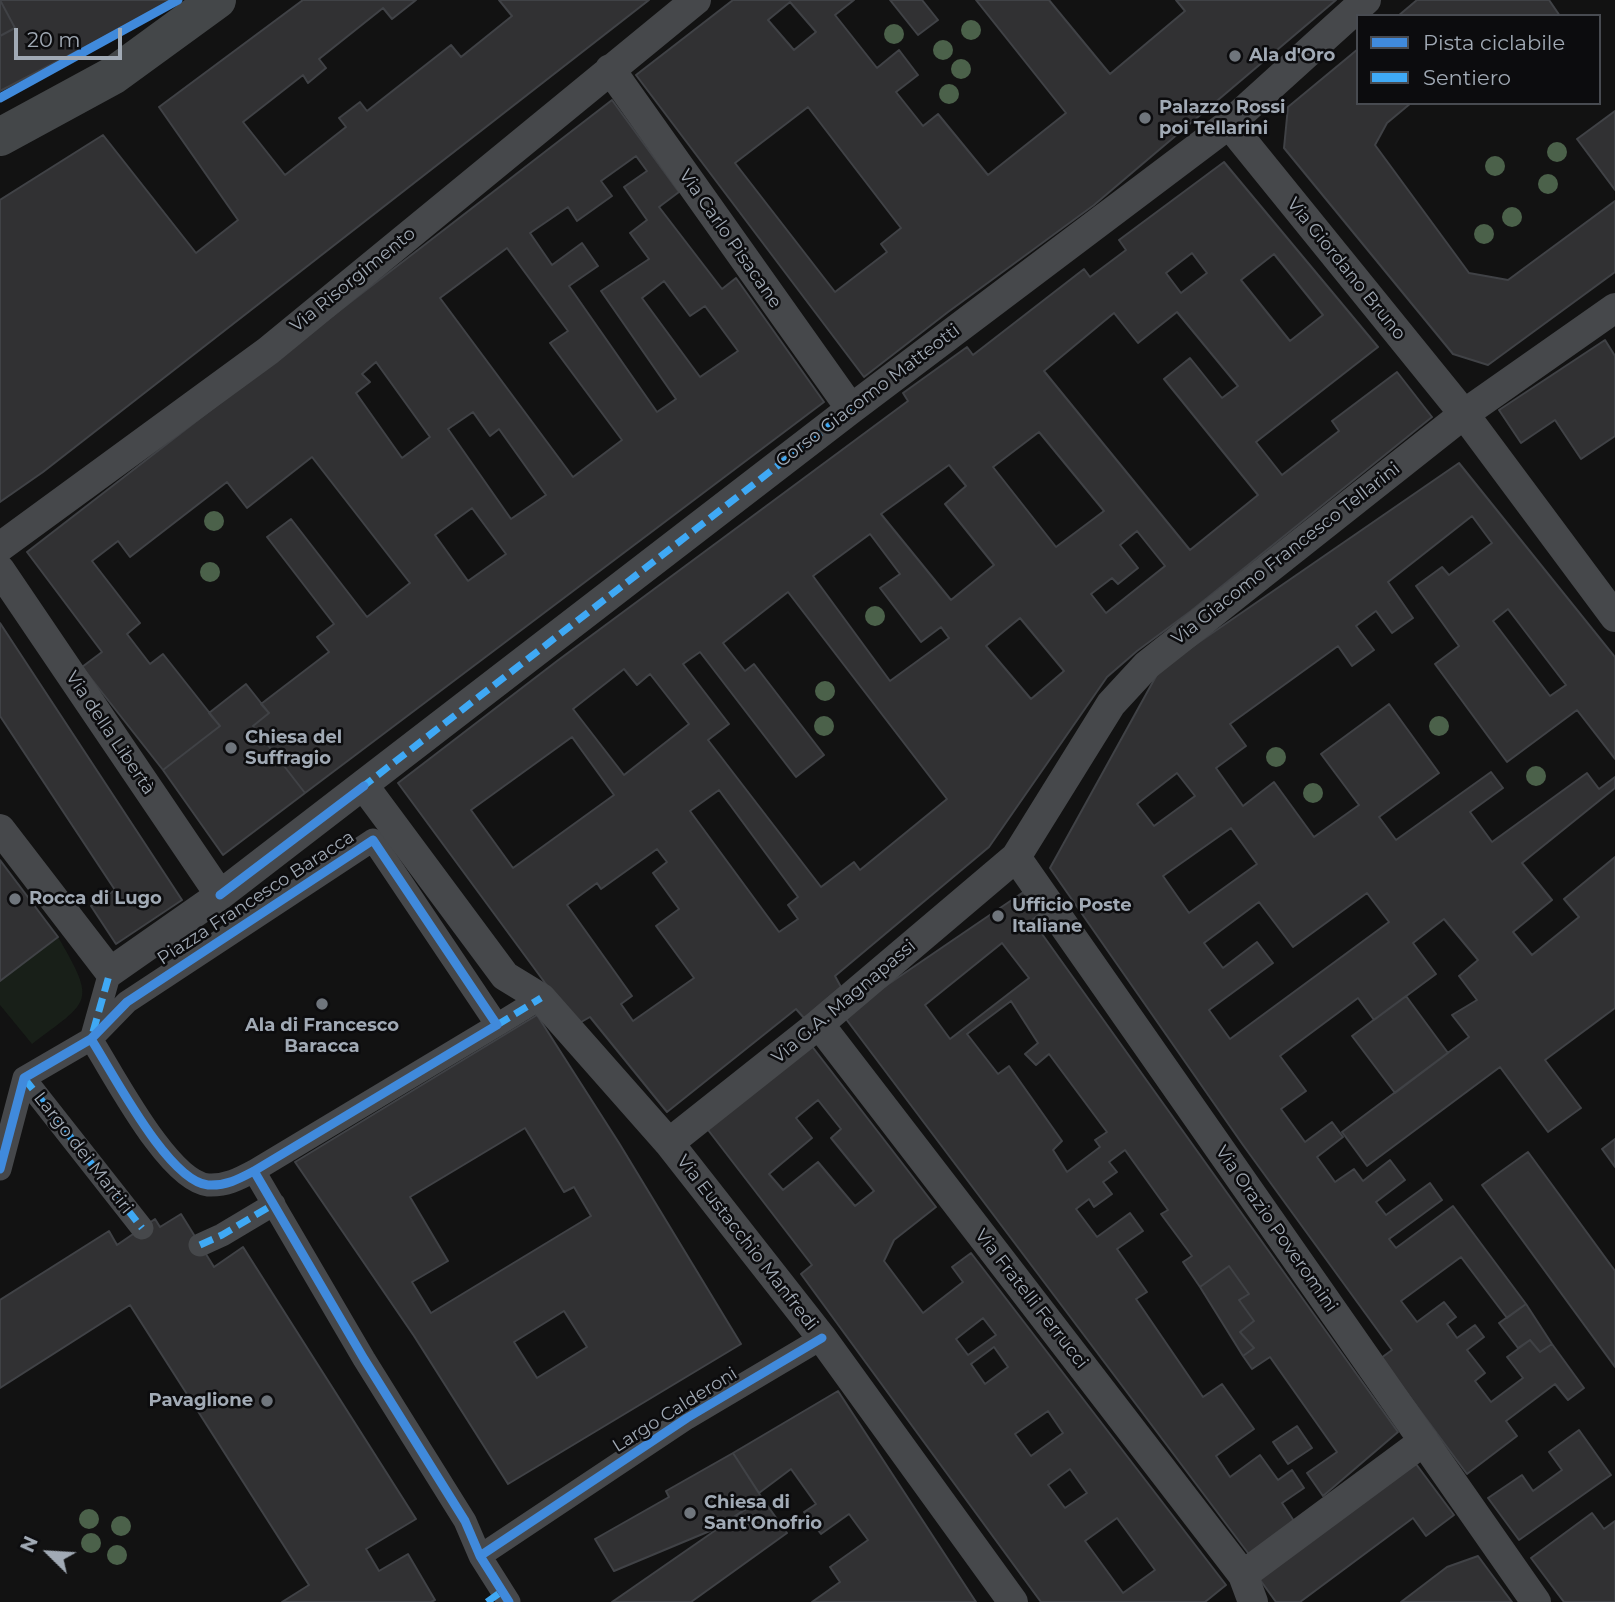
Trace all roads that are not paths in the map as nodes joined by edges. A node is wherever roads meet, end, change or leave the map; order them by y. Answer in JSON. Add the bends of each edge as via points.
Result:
{"nodes":[{"id":1,"x":217,"y":0,"type":"edge"},
{"id":2,"x":696,"y":0,"type":"edge"},
{"id":3,"x":1366,"y":0,"type":"edge"},
{"id":4,"x":610,"y":69,"type":"junction"},
{"id":5,"x":1229,"y":124,"type":"junction"},
{"id":6,"x":0,"y":137,"type":"edge"},
{"id":7,"x":1615,"y":308,"type":"edge"},
{"id":8,"x":851,"y":409,"type":"junction"},
{"id":9,"x":1464,"y":414,"type":"junction"},
{"id":10,"x":0,"y":547,"type":"edge"},
{"id":11,"x":0,"y":570,"type":"edge"},
{"id":12,"x":1615,"y":617,"type":"edge"},
{"id":13,"x":364,"y":786,"type":"junction"},
{"id":14,"x":0,"y":829,"type":"edge"},
{"id":15,"x":1016,"y":857,"type":"junction"},
{"id":16,"x":220,"y":895,"type":"junction"},
{"id":17,"x":110,"y":972,"type":"junction"},
{"id":18,"x":541,"y":998,"type":"junction"},
{"id":19,"x":819,"y":1024,"type":"junction"},
{"id":20,"x":497,"y":1025,"type":"junction"},
{"id":21,"x":91,"y":1039,"type":"junction"},
{"id":22,"x":24,"y":1078,"type":"junction"},
{"id":23,"x":668,"y":1143,"type":"junction"},
{"id":24,"x":0,"y":1169,"type":"edge"},
{"id":25,"x":254,"y":1171,"type":"junction"},
{"id":26,"x":274,"y":1204,"type":"junction"},
{"id":27,"x":142,"y":1228,"type":"dead end"},
{"id":28,"x":200,"y":1245,"type":"dead end"},
{"id":29,"x":822,"y":1338,"type":"junction"},
{"id":30,"x":1424,"y":1441,"type":"junction"},
{"id":31,"x":480,"y":1556,"type":"junction"},
{"id":32,"x":1248,"y":1589,"type":"edge"},
{"id":33,"x":499,"y":1599,"type":"edge"},
{"id":34,"x":1013,"y":1602,"type":"edge"},
{"id":35,"x":1536,"y":1602,"type":"edge"}],
"edges":[{"from":1,"to":6,"type":"main road","via":[[114,75]]},
{"from":2,"to":4,"type":"street","name":"Via Risorgimento"},
{"from":3,"to":5,"type":"street","name":"Corso Giacomo Matteotti"},
{"from":4,"to":8,"type":"street","name":"Via Carlo Pisacane"},
{"from":4,"to":10,"type":"street","name":"Via Risorgimento","via":[[268,351]]},
{"from":5,"to":8,"type":"street","name":"Corso Giacomo Matteotti"},
{"from":5,"to":9,"type":"street","name":"Via Giordano Bruno"},
{"from":7,"to":9,"type":"street","name":"Via Giacomo Francesco Tellarini"},
{"from":8,"to":13,"type":"street","name":"Corso Giacomo Matteotti"},
{"from":9,"to":12,"type":"street","name":"Via Giordano Bruno"},
{"from":9,"to":15,"type":"street","name":"Via Giacomo Francesco Tellarini","via":[[1147,665],[1111,705]]},
{"from":11,"to":16,"type":"street","name":"Via della Libertà"},
{"from":13,"to":16,"type":"street","name":"Piazza Francesco Baracca"},
{"from":13,"to":18,"type":"street","via":[[505,976]]},
{"from":14,"to":17,"type":"street"},
{"from":15,"to":19,"type":"street","name":"Via G.A. Magnapassi"},
{"from":15,"to":30,"type":"street","name":"Via Orazio Poveromini"},
{"from":16,"to":17,"type":"street"},
{"from":17,"to":21,"type":"street"},
{"from":18,"to":20,"type":"street"},
{"from":18,"to":23,"type":"street","name":"Via Eustacchio Manfredi"},
{"from":19,"to":23,"type":"street","name":"Via G.A. Magnapassi"},
{"from":19,"to":32,"type":"street","name":"Via Fratelli Ferrucci"},
{"from":20,"to":21,"type":"street","name":"Piazza Francesco Baracca","via":[[373,839],[127,1002]]},
{"from":20,"to":25,"type":"street"},
{"from":21,"to":22,"type":"street"},
{"from":21,"to":25,"type":"street","via":[[162,1150],[183,1173],[205,1185],[228,1184]]},
{"from":22,"to":24,"type":"street"},
{"from":22,"to":27,"type":"street","name":"Largo dei Martiri"},
{"from":23,"to":29,"type":"street","name":"Via Eustacchio Manfredi"},
{"from":25,"to":26,"type":"street"},
{"from":26,"to":28,"type":"street"},
{"from":26,"to":31,"type":"street","via":[[465,1521]]},
{"from":29,"to":31,"type":"street","name":"Largo Calderoni","via":[[687,1418]]},
{"from":29,"to":34,"type":"street","name":"Via Eustacchio Manfredi"},
{"from":30,"to":32,"type":"street"},
{"from":30,"to":35,"type":"street","name":"Via Orazio Poveromini"},
{"from":31,"to":33,"type":"street"}]}
